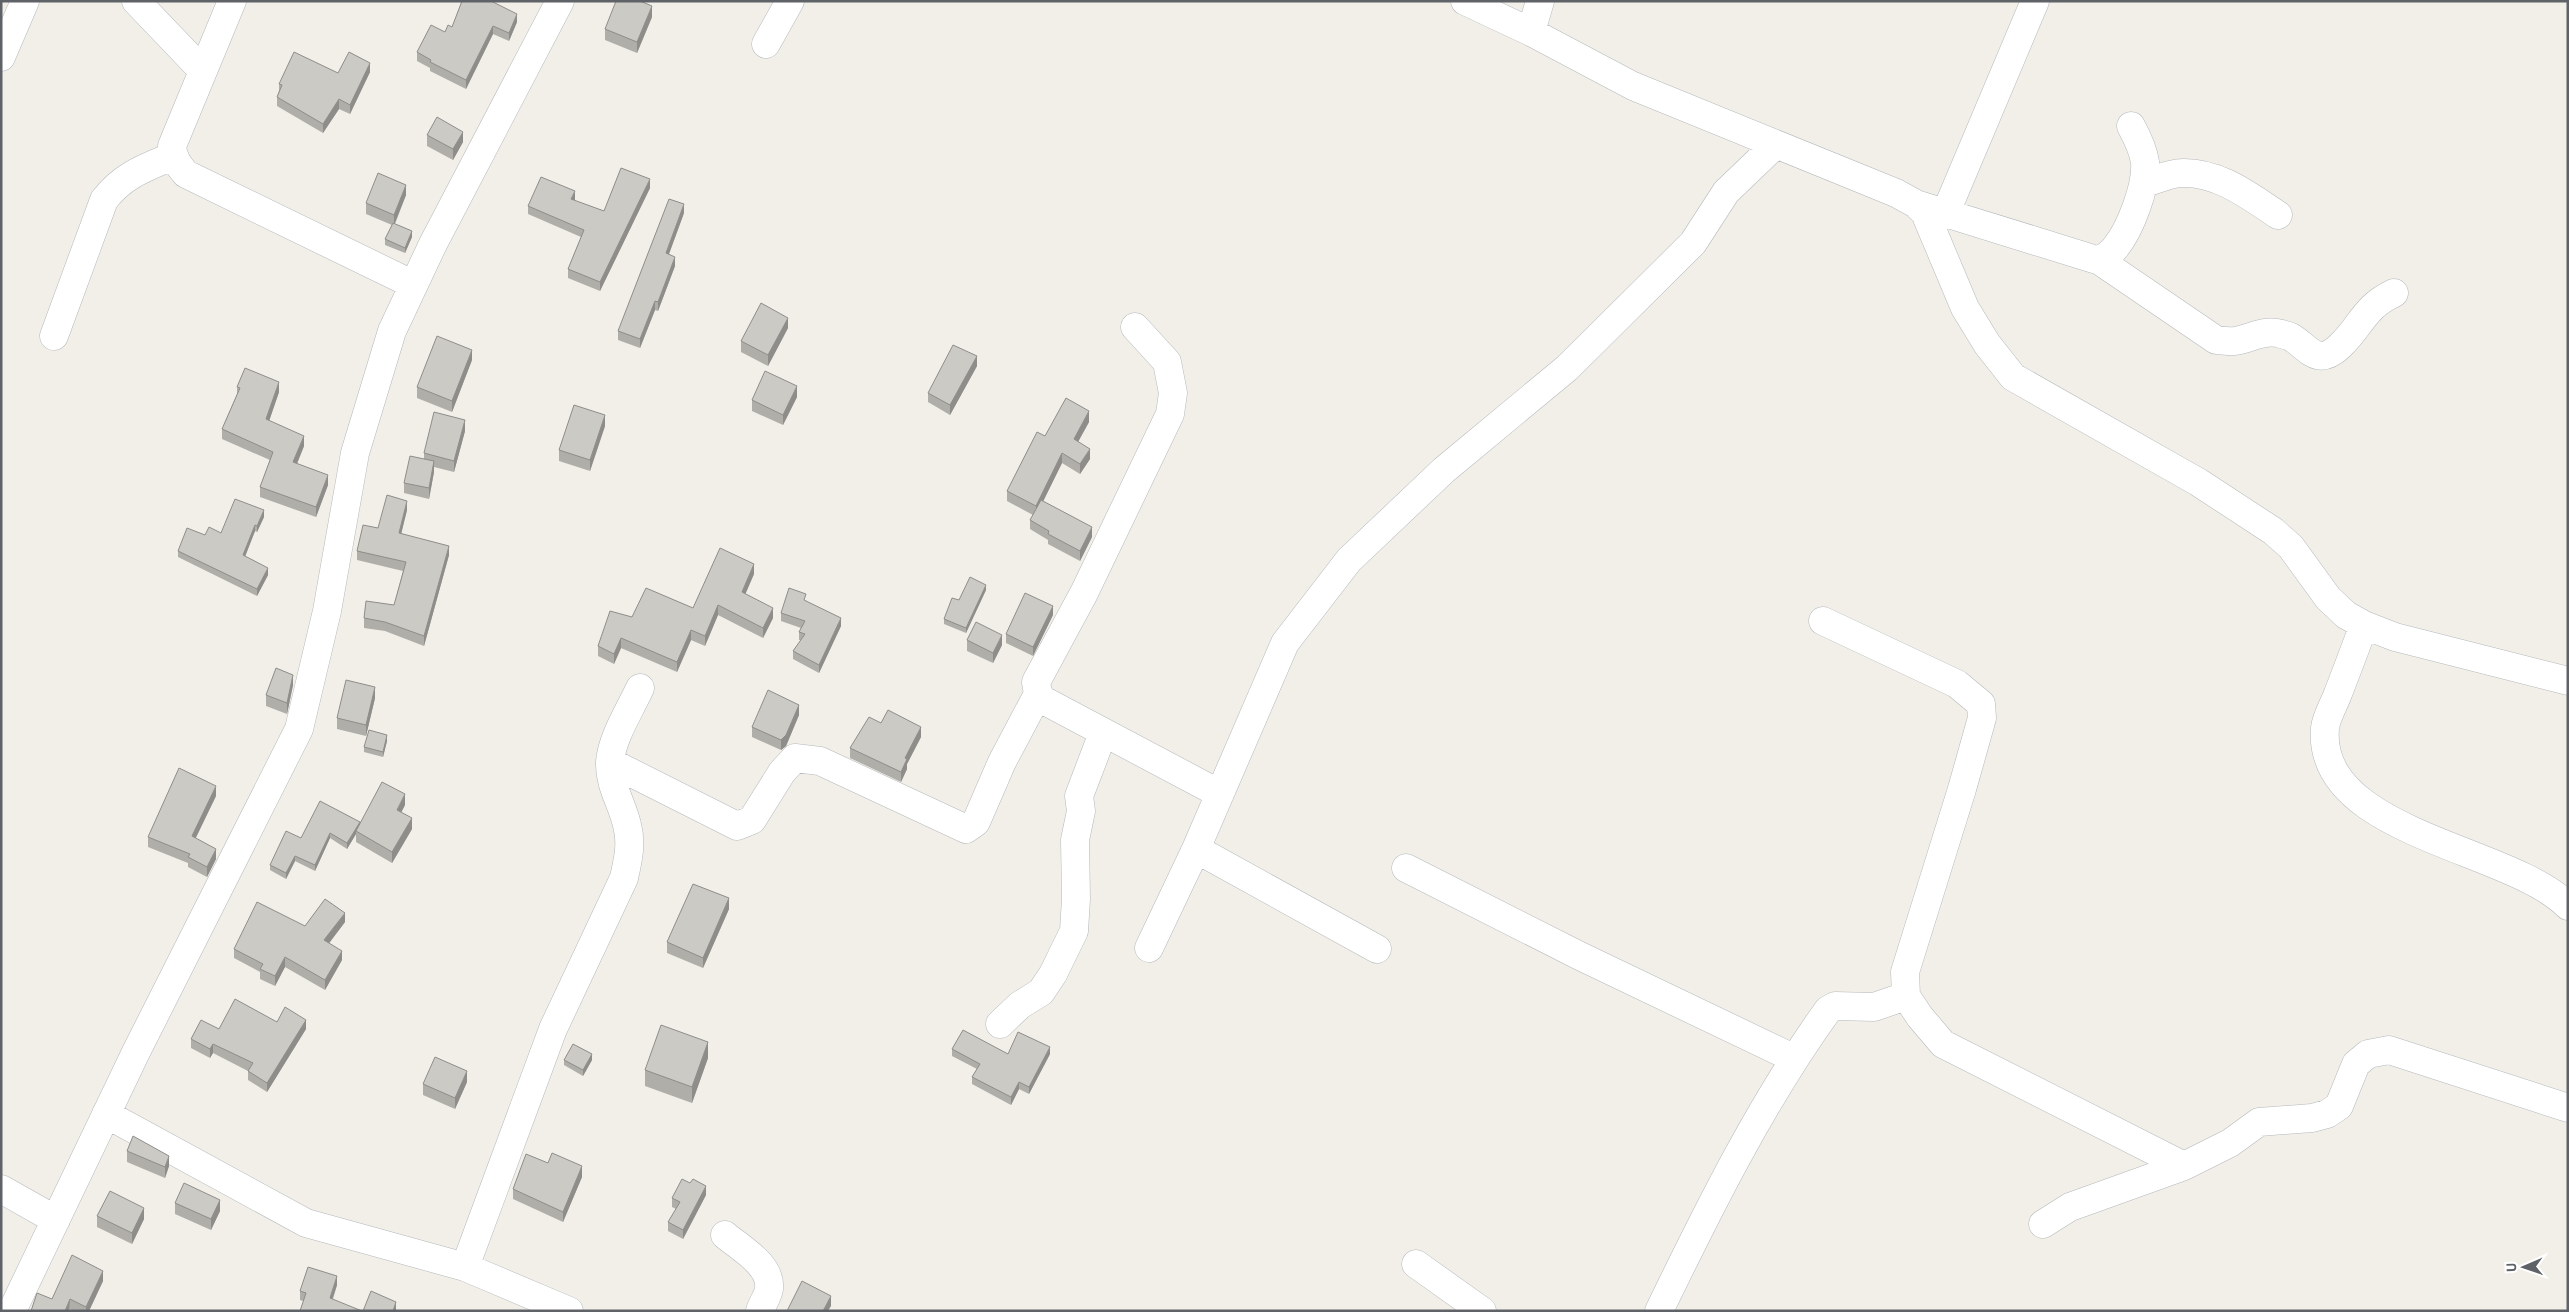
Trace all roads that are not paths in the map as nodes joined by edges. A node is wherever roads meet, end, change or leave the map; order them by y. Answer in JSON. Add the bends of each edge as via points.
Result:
{"nodes":[{"id":1,"x":25,"y":1,"type":"edge"},
{"id":2,"x":136,"y":1,"type":"edge"},
{"id":3,"x":232,"y":1,"type":"edge"},
{"id":4,"x":560,"y":1,"type":"edge"},
{"id":5,"x":790,"y":1,"type":"edge"},
{"id":6,"x":1466,"y":1,"type":"edge"},
{"id":7,"x":1540,"y":1,"type":"edge"},
{"id":8,"x":2035,"y":1,"type":"edge"},
{"id":9,"x":1531,"y":32,"type":"junction"},
{"id":10,"x":766,"y":44,"type":"dead end"},
{"id":11,"x":1,"y":57,"type":"edge"},
{"id":12,"x":203,"y":71,"type":"junction"},
{"id":13,"x":2131,"y":126,"type":"dead end"},
{"id":14,"x":1775,"y":145,"type":"junction"},
{"id":15,"x":173,"y":156,"type":"junction"},
{"id":16,"x":2144,"y":183,"type":"junction"},
{"id":17,"x":1916,"y":204,"type":"junction"},
{"id":18,"x":1946,"y":212,"type":"junction"},
{"id":19,"x":2278,"y":215,"type":"dead end"},
{"id":20,"x":2100,"y":261,"type":"junction"},
{"id":21,"x":412,"y":284,"type":"junction"},
{"id":22,"x":2394,"y":293,"type":"dead end"},
{"id":23,"x":1135,"y":327,"type":"dead end"},
{"id":24,"x":54,"y":336,"type":"dead end"},
{"id":25,"x":1823,"y":621,"type":"dead end"},
{"id":26,"x":2364,"y":625,"type":"junction"},
{"id":27,"x":2568,"y":681,"type":"edge"},
{"id":28,"x":640,"y":688,"type":"dead end"},
{"id":29,"x":1038,"y":694,"type":"junction"},
{"id":30,"x":1103,"y":732,"type":"junction"},
{"id":31,"x":610,"y":762,"type":"junction"},
{"id":32,"x":1220,"y":794,"type":"junction"},
{"id":33,"x":1196,"y":849,"type":"junction"},
{"id":34,"x":1406,"y":868,"type":"dead end"},
{"id":35,"x":2568,"y":906,"type":"edge"},
{"id":36,"x":1149,"y":948,"type":"dead end"},
{"id":37,"x":1377,"y":949,"type":"dead end"},
{"id":38,"x":1906,"y":996,"type":"junction"},
{"id":39,"x":1000,"y":1024,"type":"dead end"},
{"id":40,"x":1793,"y":1058,"type":"junction"},
{"id":41,"x":2568,"y":1108,"type":"edge"},
{"id":42,"x":106,"y":1114,"type":"junction"},
{"id":43,"x":2184,"y":1166,"type":"junction"},
{"id":44,"x":1,"y":1189,"type":"edge"},
{"id":45,"x":56,"y":1220,"type":"junction"},
{"id":46,"x":2043,"y":1224,"type":"dead end"},
{"id":47,"x":725,"y":1235,"type":"dead end"},
{"id":48,"x":1416,"y":1264,"type":"dead end"},
{"id":49,"x":465,"y":1267,"type":"junction"},
{"id":50,"x":12,"y":1311,"type":"edge"},
{"id":51,"x":570,"y":1311,"type":"edge"},
{"id":52,"x":760,"y":1311,"type":"edge"},
{"id":53,"x":1482,"y":1311,"type":"edge"},
{"id":54,"x":1659,"y":1311,"type":"edge"}],
"edges":[{"from":1,"to":11,"type":"street"},
{"from":2,"to":12,"type":"street"},
{"from":3,"to":12,"type":"street"},
{"from":4,"to":21,"type":"street"},
{"from":5,"to":10,"type":"street"},
{"from":6,"to":9,"type":"street"},
{"from":7,"to":9,"type":"street"},
{"from":8,"to":18,"type":"street"},
{"from":9,"to":14,"type":"street","via":[[1633,86]]},
{"from":12,"to":15,"type":"street","via":[[172,146]]},
{"from":13,"to":16,"type":"street","via":[[2145,162]]},
{"from":14,"to":17,"type":"street"},
{"from":14,"to":32,"type":"street","via":[[1726,192],[1693,243],[1567,368],[1444,470],[1349,560],[1285,643]]},
{"from":15,"to":21,"type":"street","via":[[186,174]]},
{"from":15,"to":24,"type":"street","via":[[137,171],[116,185],[104,200]]},
{"from":16,"to":19,"type":"street","via":[[2181,173],[2204,175],[2227,183]]},
{"from":16,"to":20,"type":"street","via":[[2122,237]]},
{"from":17,"to":18,"type":"street"},
{"from":17,"to":26,"type":"street","via":[[1932,227],[1966,308],[1987,344],[2013,377],[2198,482],[2272,531],[2292,547],[2328,598],[2346,615]]},
{"from":18,"to":20,"type":"street"},
{"from":20,"to":22,"type":"street","via":[[2216,340],[2235,341],[2274,332],[2291,337],[2314,355],[2329,353],[2340,346],[2369,309]]},
{"from":21,"to":42,"type":"street","via":[[392,332],[355,452],[327,611],[299,729]]},
{"from":23,"to":29,"type":"street","via":[[1168,362],[1173,393],[1170,414],[1084,593],[1036,682]]},
{"from":25,"to":38,"type":"street","via":[[1957,684],[1981,704],[1982,718],[1905,972]]},
{"from":26,"to":27,"type":"street","via":[[2396,637]]},
{"from":26,"to":35,"type":"street","via":[[2326,726],[2328,761],[2337,777],[2374,812],[2527,878],[2558,896]]},
{"from":28,"to":31,"type":"street","via":[[612,749]]},
{"from":29,"to":30,"type":"street","via":[[1043,700]]},
{"from":29,"to":31,"type":"street","via":[[1002,762],[976,822],[966,829],[820,761],[806,758],[795,758],[782,772],[752,820],[737,826]]},
{"from":30,"to":32,"type":"street"},
{"from":30,"to":39,"type":"street","via":[[1079,796],[1074,931],[1054,974],[1041,992],[1020,1005]]},
{"from":31,"to":49,"type":"street","via":[[611,780],[628,826],[630,854],[624,878],[553,1029]]},
{"from":32,"to":33,"type":"street"},
{"from":33,"to":36,"type":"street"},
{"from":33,"to":37,"type":"street"},
{"from":34,"to":40,"type":"street"},
{"from":38,"to":40,"type":"street","via":[[1874,1007],[1835,1006],[1828,1010]]},
{"from":38,"to":43,"type":"street","via":[[1943,1044]]},
{"from":40,"to":54,"type":"street","via":[[1695,1236]]},
{"from":41,"to":43,"type":"street","via":[[2389,1050],[2368,1054],[2356,1064],[2340,1106],[2328,1114],[2259,1122],[2230,1143]]},
{"from":42,"to":45,"type":"street"},
{"from":42,"to":49,"type":"street","via":[[306,1223]]},
{"from":43,"to":46,"type":"street","via":[[2070,1208]]},
{"from":44,"to":45,"type":"street"},
{"from":45,"to":50,"type":"street"},
{"from":47,"to":52,"type":"street","via":[[760,1264],[767,1274],[769,1288]]},
{"from":48,"to":53,"type":"street"},
{"from":49,"to":51,"type":"street"}]}
